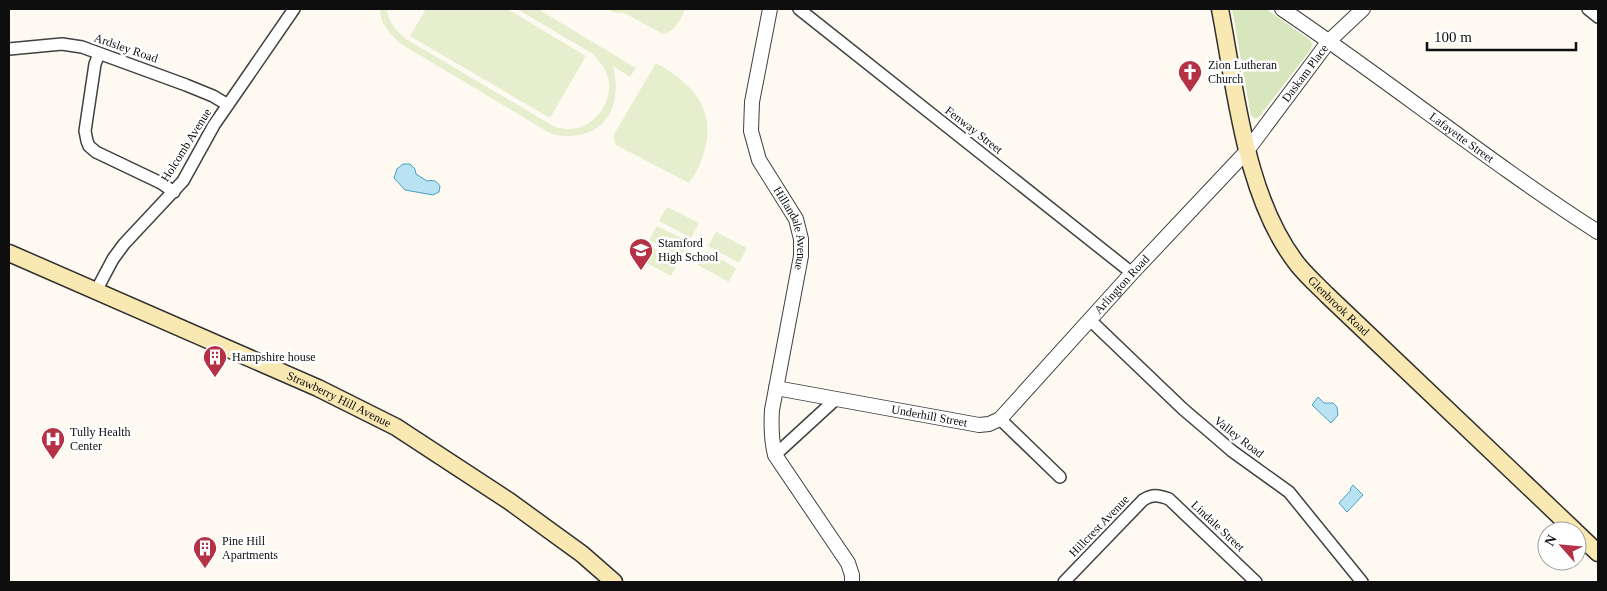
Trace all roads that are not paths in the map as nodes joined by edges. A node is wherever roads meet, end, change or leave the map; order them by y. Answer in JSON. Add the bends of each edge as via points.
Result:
{"nodes":[{"id":1,"x":294,"y":9,"type":"edge"},
{"id":2,"x":770,"y":9,"type":"edge"},
{"id":3,"x":799,"y":9,"type":"edge"},
{"id":4,"x":1220,"y":9,"type":"edge"},
{"id":5,"x":1282,"y":9,"type":"edge"},
{"id":6,"x":1363,"y":9,"type":"edge"},
{"id":7,"x":1588,"y":9,"type":"edge"},
{"id":8,"x":1598,"y":17,"type":"edge"},
{"id":9,"x":1329,"y":40,"type":"junction"},
{"id":10,"x":9,"y":49,"type":"edge"},
{"id":11,"x":99,"y":54,"type":"junction"},
{"id":12,"x":228,"y":105,"type":"junction"},
{"id":13,"x":1246,"y":152,"type":"junction"},
{"id":14,"x":174,"y":192,"type":"junction"},
{"id":15,"x":1598,"y":232,"type":"edge"},
{"id":16,"x":9,"y":253,"type":"edge"},
{"id":17,"x":1132,"y":273,"type":"junction"},
{"id":18,"x":96,"y":290,"type":"junction"},
{"id":19,"x":1090,"y":320,"type":"junction"},
{"id":20,"x":776,"y":388,"type":"junction"},
{"id":21,"x":836,"y":399,"type":"junction"},
{"id":22,"x":1000,"y":419,"type":"junction"},
{"id":23,"x":775,"y":455,"type":"junction"},
{"id":24,"x":1060,"y":477,"type":"dead end"},
{"id":25,"x":1158,"y":495,"type":"joint"},
{"id":26,"x":1564,"y":521,"type":"edge"},
{"id":27,"x":1587,"y":542,"type":"edge"},
{"id":28,"x":1598,"y":553,"type":"edge"},
{"id":29,"x":614,"y":582,"type":"edge"},
{"id":30,"x":852,"y":582,"type":"edge"},
{"id":31,"x":1064,"y":582,"type":"edge"},
{"id":32,"x":1256,"y":582,"type":"edge"},
{"id":33,"x":1362,"y":582,"type":"edge"}],
"edges":[{"from":1,"to":12,"type":"street","name":"Holcomb Avenue"},
{"from":2,"to":20,"type":"street","name":"Hillandale Avenue","via":[[752,102],[751,132],[759,160],[796,219],[801,238],[801,256]]},
{"from":3,"to":17,"type":"street","name":"Fenway Street"},
{"from":4,"to":13,"type":"main road","name":"Glenbrook Road"},
{"from":5,"to":9,"type":"street","name":"Daskam Place"},
{"from":6,"to":9,"type":"street"},
{"from":7,"to":8,"type":"street"},
{"from":9,"to":13,"type":"street","name":"Daskam Place"},
{"from":9,"to":15,"type":"street","name":"Lafayette Street","via":[[1545,198]]},
{"from":10,"to":11,"type":"street","name":"Ardsley Road","via":[[62,44]]},
{"from":11,"to":12,"type":"street","name":"Ardsley Road","via":[[186,84]]},
{"from":11,"to":14,"type":"street","via":[[86,141],[96,152]]},
{"from":12,"to":14,"type":"street","name":"Holcomb Avenue"},
{"from":13,"to":17,"type":"street","name":"Arlington Road"},
{"from":13,"to":26,"type":"main road","name":"Glenbrook Road","via":[[1267,212],[1299,266]]},
{"from":14,"to":18,"type":"street","name":"Holcomb Avenue","via":[[124,244]]},
{"from":16,"to":18,"type":"main road","name":"Strawberry Hill Avenue"},
{"from":17,"to":19,"type":"street","name":"Arlington Road"},
{"from":18,"to":29,"type":"main road","name":"Strawberry Hill Avenue","via":[[301,380],[396,427],[509,501],[582,554]]},
{"from":19,"to":22,"type":"street","name":"Arlington Road"},
{"from":19,"to":33,"type":"street","name":"Valley Road","via":[[1203,426],[1289,492]]},
{"from":20,"to":21,"type":"street","name":"Underhill Street"},
{"from":20,"to":23,"type":"street","name":"Hillandale Avenue","via":[[770,430]]},
{"from":21,"to":22,"type":"street","name":"Underhill Street","via":[[978,425]]},
{"from":21,"to":23,"type":"street"},
{"from":22,"to":24,"type":"street"},
{"from":23,"to":30,"type":"street","name":"Hillandale Avenue","via":[[848,563]]},
{"from":25,"to":31,"type":"street","name":"Hillcrest Avenue","via":[[1143,500]]},
{"from":25,"to":32,"type":"street","name":"Lindale Street","via":[[1169,500]]},
{"from":27,"to":28,"type":"main road","name":"Glenbrook Road"}]}
